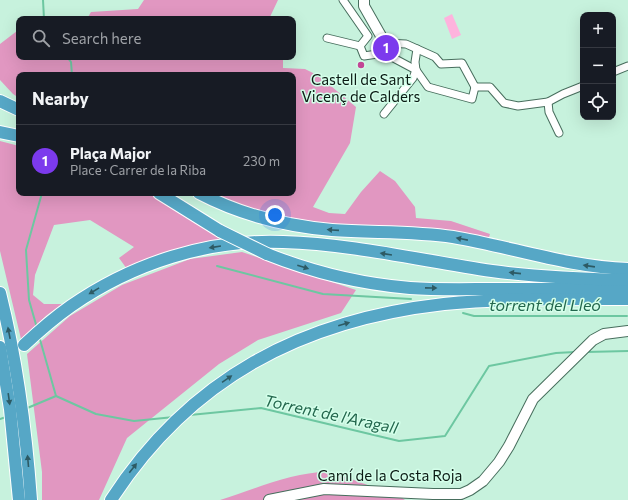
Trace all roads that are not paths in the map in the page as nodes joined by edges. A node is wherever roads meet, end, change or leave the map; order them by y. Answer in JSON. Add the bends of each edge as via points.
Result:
{"nodes":[{"id":1,"x":343,"y":0,"type":"edge"},
{"id":2,"x":364,"y":3,"type":"edge"},
{"id":3,"x":327,"y":38,"type":"dead end"},
{"id":4,"x":360,"y":46,"type":"junction"},
{"id":5,"x":385,"y":48,"type":"junction"},
{"id":6,"x":417,"y":50,"type":"junction"},
{"id":7,"x":628,"y":66,"type":"edge"},
{"id":8,"x":416,"y":70,"type":"junction"},
{"id":9,"x":616,"y":71,"type":"edge"},
{"id":10,"x":475,"y":87,"type":"junction"},
{"id":11,"x":580,"y":87,"type":"edge"},
{"id":12,"x":0,"y":101,"type":"edge"},
{"id":13,"x":548,"y":102,"type":"junction"},
{"id":14,"x":16,"y":109,"type":"edge"},
{"id":15,"x":384,"y":114,"type":"dead end"},
{"id":16,"x":0,"y":132,"type":"edge"},
{"id":17,"x":558,"y":133,"type":"dead end"},
{"id":18,"x":16,"y":135,"type":"edge"},
{"id":19,"x":164,"y":196,"type":"edge"},
{"id":20,"x":205,"y":196,"type":"edge"},
{"id":21,"x":628,"y":269,"type":"edge"},
{"id":22,"x":628,"y":280,"type":"edge"},
{"id":23,"x":628,"y":288,"type":"edge"},
{"id":24,"x":0,"y":293,"type":"edge"},
{"id":25,"x":628,"y":299,"type":"edge"},
{"id":26,"x":628,"y":331,"type":"edge"},
{"id":27,"x":24,"y":345,"type":"dead end"},
{"id":28,"x":0,"y":347,"type":"edge"},
{"id":29,"x":19,"y":500,"type":"edge"},
{"id":30,"x":30,"y":500,"type":"edge"},
{"id":31,"x":111,"y":500,"type":"edge"},
{"id":32,"x":269,"y":500,"type":"edge"}],
"edges":[{"from":1,"to":4,"type":"street","via":[[368,36]]},
{"from":2,"to":5,"type":"street"},
{"from":3,"to":4,"type":"street"},
{"from":4,"to":5,"type":"street","via":[[364,56]]},
{"from":5,"to":6,"type":"street","via":[[406,44]]},
{"from":5,"to":8,"type":"street"},
{"from":6,"to":8,"type":"street"},
{"from":6,"to":10,"type":"street","via":[[434,57],[441,64],[462,63]]},
{"from":7,"to":9,"type":"street"},
{"from":8,"to":10,"type":"street","via":[[428,87],[472,99]]},
{"from":8,"to":15,"type":"street","via":[[413,78]]},
{"from":10,"to":13,"type":"street","via":[[490,87],[504,103],[518,106]]},
{"from":11,"to":13,"type":"street"},
{"from":12,"to":14,"type":"highway"},
{"from":13,"to":17,"type":"street","via":[[549,112]]},
{"from":16,"to":18,"type":"highway"},
{"from":19,"to":23,"type":"highway","one_way":true,"bridge":true,"via":[[220,231],[266,254],[333,276],[363,282],[436,289]]},
{"from":21,"to":20,"type":"highway","one_way":true,"via":[[568,263],[434,234],[333,230],[294,225],[244,212]]},
{"from":22,"to":27,"type":"highway","one_way":true,"via":[[493,271],[312,244],[234,244],[176,256],[122,276],[69,307]]},
{"from":30,"to":24,"type":"highway","one_way":true,"via":[[20,396]]},
{"from":31,"to":25,"type":"highway","one_way":true,"via":[[153,443],[197,401],[245,366],[313,334],[371,316],[445,304],[513,300]]},
{"from":26,"to":32,"type":"street","name":"Camí de la Costa Roja","via":[[604,334],[593,340],[537,394],[529,404],[499,462],[483,481],[470,490],[461,494],[433,494],[324,489]]},
{"from":28,"to":29,"type":"highway","one_way":true,"via":[[11,417]]}]}
